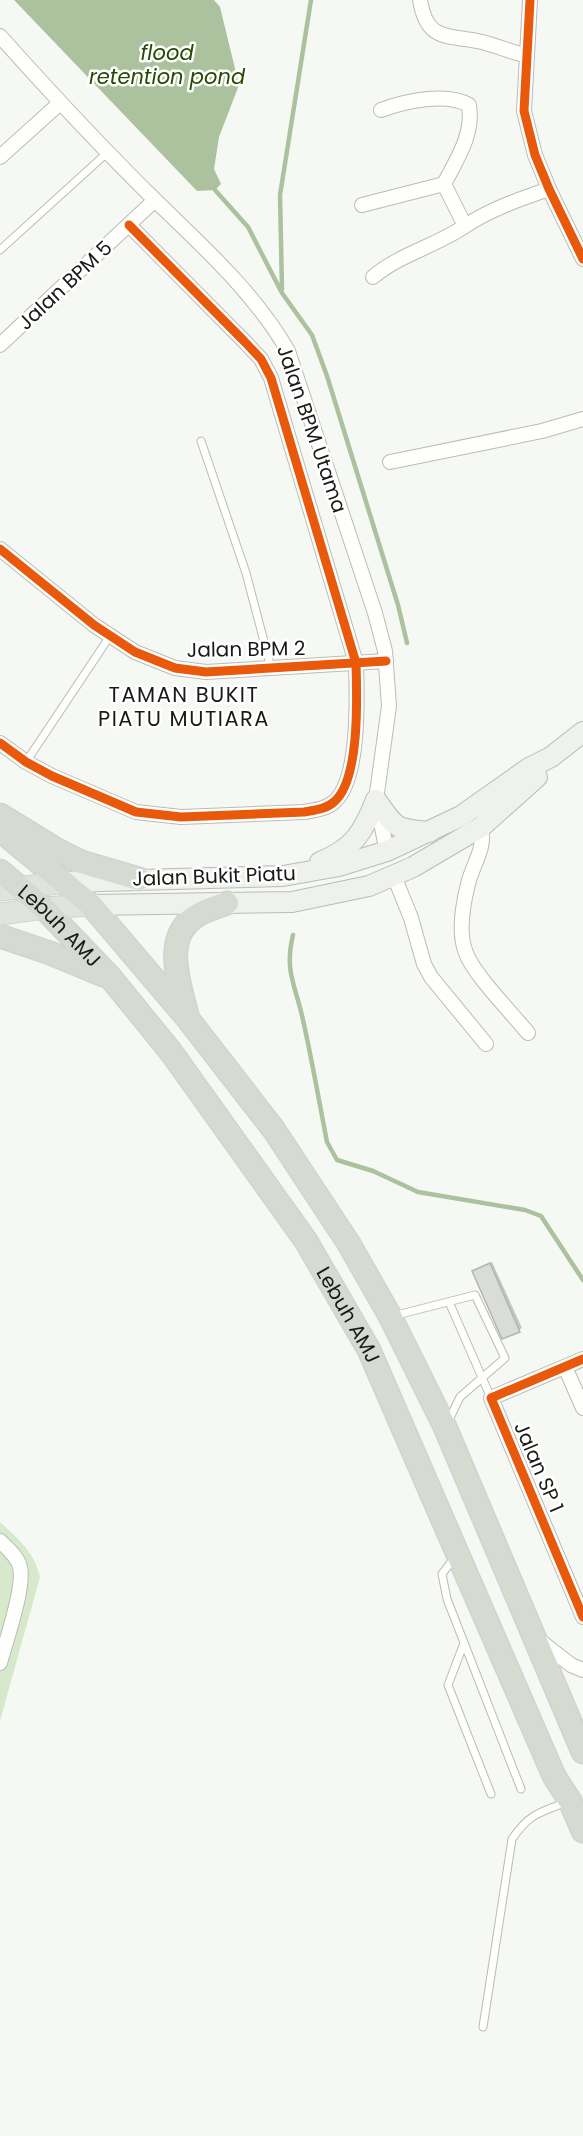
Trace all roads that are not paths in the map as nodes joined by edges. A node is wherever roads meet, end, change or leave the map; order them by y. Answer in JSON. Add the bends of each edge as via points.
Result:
{"nodes":[{"id":1,"x":420,"y":0,"type":"edge"},
{"id":2,"x":530,"y":0,"type":"edge"},
{"id":3,"x":0,"y":36,"type":"edge"},
{"id":4,"x":527,"y":56,"type":"junction"},
{"id":5,"x":60,"y":103,"type":"junction"},
{"id":6,"x":381,"y":110,"type":"dead end"},
{"id":7,"x":108,"y":152,"type":"junction"},
{"id":8,"x":0,"y":157,"type":"edge"},
{"id":9,"x":444,"y":184,"type":"junction"},
{"id":10,"x":549,"y":189,"type":"junction"},
{"id":11,"x":155,"y":200,"type":"junction"},
{"id":12,"x":362,"y":205,"type":"dead end"},
{"id":13,"x":129,"y":225,"type":"junction"},
{"id":14,"x":465,"y":226,"type":"junction"},
{"id":15,"x":0,"y":250,"type":"edge"},
{"id":16,"x":583,"y":259,"type":"edge"},
{"id":17,"x":373,"y":277,"type":"dead end"},
{"id":18,"x":0,"y":345,"type":"edge"},
{"id":19,"x":583,"y":419,"type":"edge"},
{"id":20,"x":201,"y":441,"type":"dead end"},
{"id":21,"x":390,"y":462,"type":"dead end"},
{"id":22,"x":0,"y":549,"type":"edge"},
{"id":23,"x":110,"y":636,"type":"junction"},
{"id":24,"x":386,"y":661,"type":"junction"},
{"id":25,"x":357,"y":663,"type":"junction"},
{"id":26,"x":271,"y":668,"type":"junction"},
{"id":27,"x":583,"y":732,"type":"edge"},
{"id":28,"x":0,"y":743,"type":"edge"},
{"id":29,"x":551,"y":757,"type":"junction"},
{"id":30,"x":26,"y":762,"type":"junction"},
{"id":31,"x":376,"y":800,"type":"junction"},
{"id":32,"x":0,"y":815,"type":"edge"},
{"id":33,"x":481,"y":827,"type":"junction"},
{"id":34,"x":0,"y":830,"type":"edge"},
{"id":35,"x":430,"y":832,"type":"junction"},
{"id":36,"x":449,"y":848,"type":"junction"},
{"id":37,"x":387,"y":851,"type":"junction"},
{"id":38,"x":0,"y":871,"type":"edge"},
{"id":39,"x":283,"y":876,"type":"junction"},
{"id":40,"x":394,"y":876,"type":"junction"},
{"id":41,"x":139,"y":879,"type":"junction"},
{"id":42,"x":65,"y":882,"type":"junction"},
{"id":43,"x":9,"y":888,"type":"edge"},
{"id":44,"x":329,"y":896,"type":"junction"},
{"id":45,"x":227,"y":903,"type":"junction"},
{"id":46,"x":91,"y":905,"type":"junction"},
{"id":47,"x":44,"y":908,"type":"junction"},
{"id":48,"x":0,"y":914,"type":"edge"},
{"id":49,"x":0,"y":936,"type":"edge"},
{"id":50,"x":110,"y":978,"type":"junction"},
{"id":51,"x":188,"y":1019,"type":"junction"},
{"id":52,"x":528,"y":1033,"type":"dead end"},
{"id":53,"x":486,"y":1044,"type":"dead end"},
{"id":54,"x":449,"y":1302,"type":"junction"},
{"id":55,"x":390,"y":1316,"type":"junction"},
{"id":56,"x":583,"y":1359,"type":"edge"},
{"id":57,"x":565,"y":1367,"type":"junction"},
{"id":58,"x":482,"y":1378,"type":"junction"},
{"id":59,"x":491,"y":1398,"type":"junction"},
{"id":60,"x":583,"y":1408,"type":"edge"},
{"id":61,"x":445,"y":1427,"type":"junction"},
{"id":62,"x":0,"y":1541,"type":"edge"},
{"id":63,"x":457,"y":1553,"type":"junction"},
{"id":64,"x":583,"y":1617,"type":"edge"},
{"id":65,"x":533,"y":1635,"type":"junction"},
{"id":66,"x":464,"y":1643,"type":"junction"},
{"id":67,"x":0,"y":1663,"type":"edge"},
{"id":68,"x":583,"y":1670,"type":"edge"},
{"id":69,"x":583,"y":1752,"type":"edge"},
{"id":70,"x":521,"y":1789,"type":"dead end"},
{"id":71,"x":491,"y":1794,"type":"dead end"},
{"id":72,"x":570,"y":1801,"type":"junction"},
{"id":73,"x":583,"y":1831,"type":"edge"},
{"id":74,"x":483,"y":2027,"type":"dead end"}],
"edges":[{"from":1,"to":4,"type":"street","via":[[423,16],[435,32]]},
{"from":2,"to":4,"type":"street"},
{"from":3,"to":5,"type":"street","name":"Jalan BPM Utama"},
{"from":4,"to":10,"type":"street","via":[[524,111]]},
{"from":5,"to":7,"type":"street","name":"Jalan BPM Utama"},
{"from":5,"to":8,"type":"street"},
{"from":6,"to":9,"type":"street","via":[[418,100],[458,99],[469,105],[469,131]]},
{"from":7,"to":11,"type":"street","name":"Jalan BPM Utama"},
{"from":7,"to":15,"type":"lane"},
{"from":9,"to":12,"type":"street"},
{"from":9,"to":14,"type":"street"},
{"from":10,"to":14,"type":"street"},
{"from":10,"to":16,"type":"street"},
{"from":11,"to":13,"type":"street","name":"Jalan BPM 5"},
{"from":11,"to":24,"type":"street","name":"Jalan BPM Utama","via":[[255,301],[288,351],[375,613]]},
{"from":13,"to":18,"type":"street","name":"Jalan BPM 5"},
{"from":13,"to":25,"type":"street","via":[[261,359],[271,378]]},
{"from":14,"to":17,"type":"street","via":[[387,265]]},
{"from":19,"to":21,"type":"street"},
{"from":20,"to":26,"type":"lane","via":[[246,573]]},
{"from":22,"to":23,"type":"street","name":"Jalan BPM 2"},
{"from":23,"to":26,"type":"street","name":"Jalan BPM 2","via":[[135,652],[175,668],[206,672]]},
{"from":23,"to":30,"type":"lane"},
{"from":24,"to":25,"type":"street","name":"Jalan BPM 2"},
{"from":24,"to":31,"type":"street","name":"Jalan BPM Utama","via":[[389,706]]},
{"from":25,"to":26,"type":"street","name":"Jalan BPM 2"},
{"from":25,"to":30,"type":"street","via":[[356,730],[349,776],[335,801],[322,809],[159,816],[136,812]]},
{"from":27,"to":29,"type":"main road","name":"Jalan Bukit Piatu"},
{"from":28,"to":30,"type":"street"},
{"from":29,"to":33,"type":"main road","name":"Jalan Bukit Piatu","via":[[537,777]]},
{"from":29,"to":35,"type":"main road","name":"Jalan Bukit Piatu"},
{"from":31,"to":35,"type":"main road","via":[[393,823],[404,830]]},
{"from":31,"to":37,"type":"street","name":"Jalan BPM Utama"},
{"from":31,"to":39,"type":"main road","via":[[361,833],[347,848]]},
{"from":32,"to":41,"type":"highway","via":[[81,862]]},
{"from":33,"to":36,"type":"main road","name":"Jalan Bukit Piatu"},
{"from":33,"to":52,"type":"street","via":[[482,848],[466,898],[462,939],[475,969]]},
{"from":34,"to":42,"type":"highway","name":"Lebuh AMJ"},
{"from":35,"to":37,"type":"main road","name":"Jalan Bukit Piatu"},
{"from":36,"to":37,"type":"main road","via":[[405,858]]},
{"from":36,"to":40,"type":"main road","name":"Jalan Bukit Piatu"},
{"from":37,"to":39,"type":"main road","name":"Jalan Bukit Piatu","via":[[339,866]]},
{"from":37,"to":44,"type":"main road","via":[[378,868]]},
{"from":38,"to":43,"type":"highway","name":"Lebuh AMJ"},
{"from":39,"to":41,"type":"main road","name":"Jalan Bukit Piatu"},
{"from":40,"to":44,"type":"main road","name":"Jalan Bukit Piatu"},
{"from":40,"to":53,"type":"street","via":[[431,978]]},
{"from":41,"to":42,"type":"main road","name":"Jalan Bukit Piatu"},
{"from":42,"to":43,"type":"main road"},
{"from":42,"to":46,"type":"highway","name":"Lebuh AMJ"},
{"from":43,"to":47,"type":"highway","name":"Lebuh AMJ"},
{"from":44,"to":45,"type":"main road","name":"Jalan Bukit Piatu","via":[[292,902]]},
{"from":45,"to":46,"type":"main road","name":"Jalan Bukit Piatu"},
{"from":45,"to":51,"type":"highway","via":[[199,914],[179,935],[176,969]]},
{"from":46,"to":47,"type":"main road"},
{"from":46,"to":51,"type":"highway","name":"Lebuh AMJ"},
{"from":47,"to":48,"type":"main road"},
{"from":47,"to":50,"type":"highway","name":"Lebuh AMJ"},
{"from":49,"to":50,"type":"highway"},
{"from":50,"to":63,"type":"highway","name":"Lebuh AMJ","via":[[220,1118],[318,1261],[369,1350]]},
{"from":51,"to":55,"type":"highway","name":"Lebuh AMJ","via":[[274,1130],[349,1244]]},
{"from":54,"to":55,"type":"lane"},
{"from":54,"to":58,"type":"lane"},
{"from":54,"to":58,"type":"lane","via":[[475,1295],[505,1358]]},
{"from":55,"to":61,"type":"highway","name":"Lebuh AMJ"},
{"from":56,"to":57,"type":"street"},
{"from":57,"to":59,"type":"street"},
{"from":57,"to":60,"type":"street"},
{"from":58,"to":59,"type":"lane"},
{"from":58,"to":61,"type":"lane","via":[[460,1397]]},
{"from":59,"to":64,"type":"street","name":"Jalan SP 1"},
{"from":61,"to":65,"type":"highway","name":"Lebuh AMJ"},
{"from":62,"to":67,"type":"street","via":[[20,1565],[21,1581]]},
{"from":63,"to":66,"type":"lane","via":[[442,1574]]},
{"from":63,"to":72,"type":"highway","name":"Lebuh AMJ","via":[[554,1776]]},
{"from":65,"to":68,"type":"street"},
{"from":65,"to":69,"type":"highway","name":"Lebuh AMJ"},
{"from":66,"to":70,"type":"lane"},
{"from":66,"to":71,"type":"lane","via":[[448,1685]]},
{"from":72,"to":73,"type":"highway","name":"Lebuh AMJ"},
{"from":72,"to":74,"type":"lane","via":[[534,1814],[512,1839]]}]}
